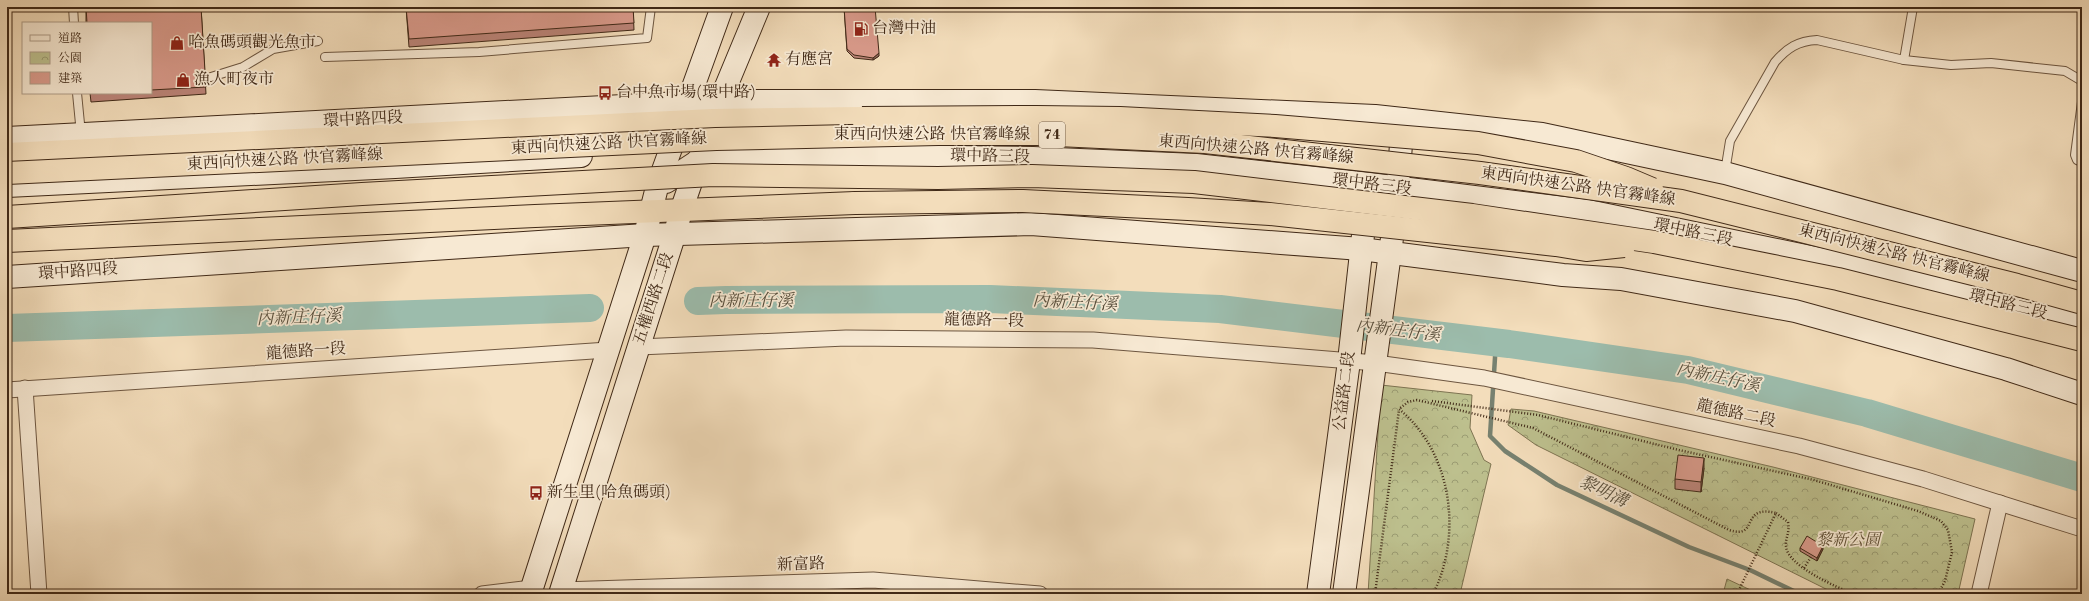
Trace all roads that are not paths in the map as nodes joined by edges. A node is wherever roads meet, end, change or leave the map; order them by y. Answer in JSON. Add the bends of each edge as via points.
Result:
{"nodes":[{"id":1,"x":73,"y":7,"type":"edge"},
{"id":2,"x":651,"y":7,"type":"edge"},
{"id":3,"x":722,"y":7,"type":"edge"},
{"id":4,"x":759,"y":7,"type":"edge"},
{"id":5,"x":1913,"y":7,"type":"edge"},
{"id":6,"x":74,"y":22,"type":"edge"},
{"id":7,"x":318,"y":41,"type":"dead end"},
{"id":8,"x":325,"y":57,"type":"dead end"},
{"id":9,"x":1904,"y":60,"type":"junction"},
{"id":10,"x":211,"y":76,"type":"dead end"},
{"id":11,"x":2082,"y":81,"type":"edge"},
{"id":12,"x":77,"y":94,"type":"edge"},
{"id":13,"x":2082,"y":102,"type":"edge"},
{"id":14,"x":716,"y":110,"type":"junction"},
{"id":15,"x":684,"y":112,"type":"junction"},
{"id":16,"x":1375,"y":116,"type":"junction"},
{"id":17,"x":1403,"y":119,"type":"junction"},
{"id":18,"x":80,"y":134,"type":"junction"},
{"id":19,"x":7,"y":138,"type":"edge"},
{"id":20,"x":670,"y":151,"type":"junction"},
{"id":21,"x":7,"y":154,"type":"edge"},
{"id":22,"x":700,"y":155,"type":"junction"},
{"id":23,"x":2082,"y":162,"type":"edge"},
{"id":24,"x":7,"y":173,"type":"edge"},
{"id":25,"x":1725,"y":173,"type":"junction"},
{"id":26,"x":1370,"y":179,"type":"junction"},
{"id":27,"x":1398,"y":183,"type":"junction"},
{"id":28,"x":7,"y":186,"type":"edge"},
{"id":29,"x":657,"y":187,"type":"junction"},
{"id":30,"x":1681,"y":201,"type":"junction"},
{"id":31,"x":680,"y":211,"type":"junction"},
{"id":32,"x":650,"y":212,"type":"junction"},
{"id":33,"x":7,"y":217,"type":"edge"},
{"id":34,"x":7,"y":225,"type":"edge"},
{"id":35,"x":675,"y":233,"type":"junction"},
{"id":36,"x":645,"y":234,"type":"junction"},
{"id":37,"x":7,"y":241,"type":"edge"},
{"id":38,"x":1654,"y":242,"type":"junction"},
{"id":39,"x":1360,"y":259,"type":"junction"},
{"id":40,"x":1390,"y":261,"type":"junction"},
{"id":41,"x":2082,"y":271,"type":"edge"},
{"id":42,"x":7,"y":277,"type":"edge"},
{"id":43,"x":2082,"y":303,"type":"edge"},
{"id":44,"x":2082,"y":314,"type":"edge"},
{"id":45,"x":2082,"y":324,"type":"edge"},
{"id":46,"x":2082,"y":340,"type":"edge"},
{"id":47,"x":639,"y":347,"type":"junction"},
{"id":48,"x":608,"y":350,"type":"junction"},
{"id":49,"x":1349,"y":361,"type":"junction"},
{"id":50,"x":1376,"y":363,"type":"junction"},
{"id":51,"x":25,"y":388,"type":"junction"},
{"id":52,"x":7,"y":390,"type":"edge"},
{"id":53,"x":2082,"y":394,"type":"edge"},
{"id":54,"x":2000,"y":503,"type":"junction"},
{"id":55,"x":2082,"y":529,"type":"edge"},
{"id":56,"x":531,"y":591,"type":"edge"},
{"id":57,"x":561,"y":592,"type":"edge"},
{"id":58,"x":39,"y":594,"type":"edge"},
{"id":59,"x":482,"y":594,"type":"edge"},
{"id":60,"x":1040,"y":594,"type":"edge"},
{"id":61,"x":1318,"y":594,"type":"edge"},
{"id":62,"x":1344,"y":594,"type":"edge"},
{"id":63,"x":1979,"y":594,"type":"edge"}],
"edges":[{"from":1,"to":6,"type":"lane"},
{"from":2,"to":8,"type":"lane","via":[[647,38],[480,52]]},
{"from":3,"to":15,"type":"street","name":"五權西路二段"},
{"from":4,"to":14,"type":"street","name":"五權西路二段"},
{"from":5,"to":9,"type":"lane"},
{"from":7,"to":10,"type":"lane","via":[[273,49],[243,67]]},
{"from":9,"to":11,"type":"lane","via":[[1951,65],[1991,63],[2065,71]]},
{"from":9,"to":25,"type":"lane","via":[[1817,40],[1807,40],[1793,45],[1775,62],[1730,141]]},
{"from":12,"to":18,"type":"lane"},
{"from":13,"to":23,"type":"lane","via":[[2075,155],[2076,160]]},
{"from":14,"to":15,"type":"highway"},
{"from":14,"to":16,"type":"street","via":[[1035,101]]},
{"from":14,"to":22,"type":"street","name":"五權西路二段"},
{"from":14,"to":30,"type":"highway","bridge":true,"via":[[862,118],[1120,118],[1275,126],[1478,144],[1576,161]]},
{"from":15,"to":18,"type":"street","name":"環中路四段"},
{"from":15,"to":20,"type":"street","name":"五權西路二段"},
{"from":15,"to":21,"type":"highway","via":[[530,129]]},
{"from":16,"to":17,"type":"street"},
{"from":16,"to":26,"type":"street","name":"公益路二段"},
{"from":17,"to":25,"type":"street","via":[[1542,134]]},
{"from":17,"to":27,"type":"street","name":"公益路二段"},
{"from":18,"to":19,"type":"street","name":"環中路四段"},
{"from":20,"to":22,"type":"street","name":"環中路三段"},
{"from":20,"to":28,"type":"street"},
{"from":20,"to":29,"type":"street","name":"五權西路二段"},
{"from":22,"to":26,"type":"street","name":"環中路三段","via":[[1036,146],[1196,155]]},
{"from":22,"to":29,"type":"street"},
{"from":22,"to":31,"type":"street","name":"五權西路二段"},
{"from":24,"to":30,"type":"highway","name":"東西向快速公路 快官霧峰線","number":"74","bridge":true,"via":[[716,139],[1037,134],[1205,142],[1480,173]]},
{"from":25,"to":41,"type":"street"},
{"from":26,"to":27,"type":"street","name":"環中路三段"},
{"from":26,"to":39,"type":"street","name":"公益路二段"},
{"from":27,"to":40,"type":"street","name":"公益路二段"},
{"from":27,"to":44,"type":"street","name":"環中路三段","via":[[1591,202],[1846,253]]},
{"from":27,"to":45,"type":"street","name":"環中路三段","via":[[1596,213],[1844,264]]},
{"from":29,"to":32,"type":"street","name":"五權西路二段"},
{"from":29,"to":34,"type":"street"},
{"from":30,"to":43,"type":"highway","name":"東西向快速公路 快官霧峰線","number":"74","bridge":true},
{"from":31,"to":32,"type":"highway"},
{"from":31,"to":35,"type":"street","name":"五權西路二段"},
{"from":31,"to":38,"type":"highway","bridge":true,"via":[[855,203],[1023,202],[1255,213],[1586,250]]},
{"from":32,"to":36,"type":"street","name":"五權西路二段"},
{"from":32,"to":37,"type":"highway"},
{"from":33,"to":38,"type":"highway","bridge":true,"via":[[713,175],[938,178],[1032,176],[1194,182],[1472,215]]},
{"from":35,"to":36,"type":"street","name":"環中路四段"},
{"from":35,"to":39,"type":"street","via":[[1031,224]]},
{"from":35,"to":47,"type":"street","name":"五權西路二段"},
{"from":36,"to":42,"type":"street","name":"環中路四段"},
{"from":36,"to":48,"type":"street","name":"五權西路二段"},
{"from":38,"to":46,"type":"highway","bridge":true,"via":[[1838,279]]},
{"from":39,"to":40,"type":"street"},
{"from":39,"to":49,"type":"street","name":"公益路二段"},
{"from":40,"to":50,"type":"street","name":"公益路二段"},
{"from":40,"to":53,"type":"street","via":[[1621,279],[1795,311],[2006,369]]},
{"from":47,"to":49,"type":"street","name":"龍德路一段","via":[[846,338],[1092,340]]},
{"from":47,"to":57,"type":"street","name":"五權西路二段"},
{"from":48,"to":51,"type":"street","name":"龍德路一段"},
{"from":48,"to":56,"type":"street","name":"五權西路二段"},
{"from":49,"to":50,"type":"street","name":"龍德路一段"},
{"from":49,"to":61,"type":"street","name":"公益路二段"},
{"from":50,"to":54,"type":"street","name":"龍德路二段","via":[[1513,383],[1799,446],[1923,479]]},
{"from":50,"to":62,"type":"street","name":"公益路二段"},
{"from":51,"to":52,"type":"street","name":"龍德路一段"},
{"from":51,"to":58,"type":"street"},
{"from":54,"to":55,"type":"street","name":"龍德路二段"},
{"from":54,"to":63,"type":"street"},
{"from":56,"to":59,"type":"street"},
{"from":57,"to":60,"type":"street","name":"新富路","via":[[873,580]]}]}
